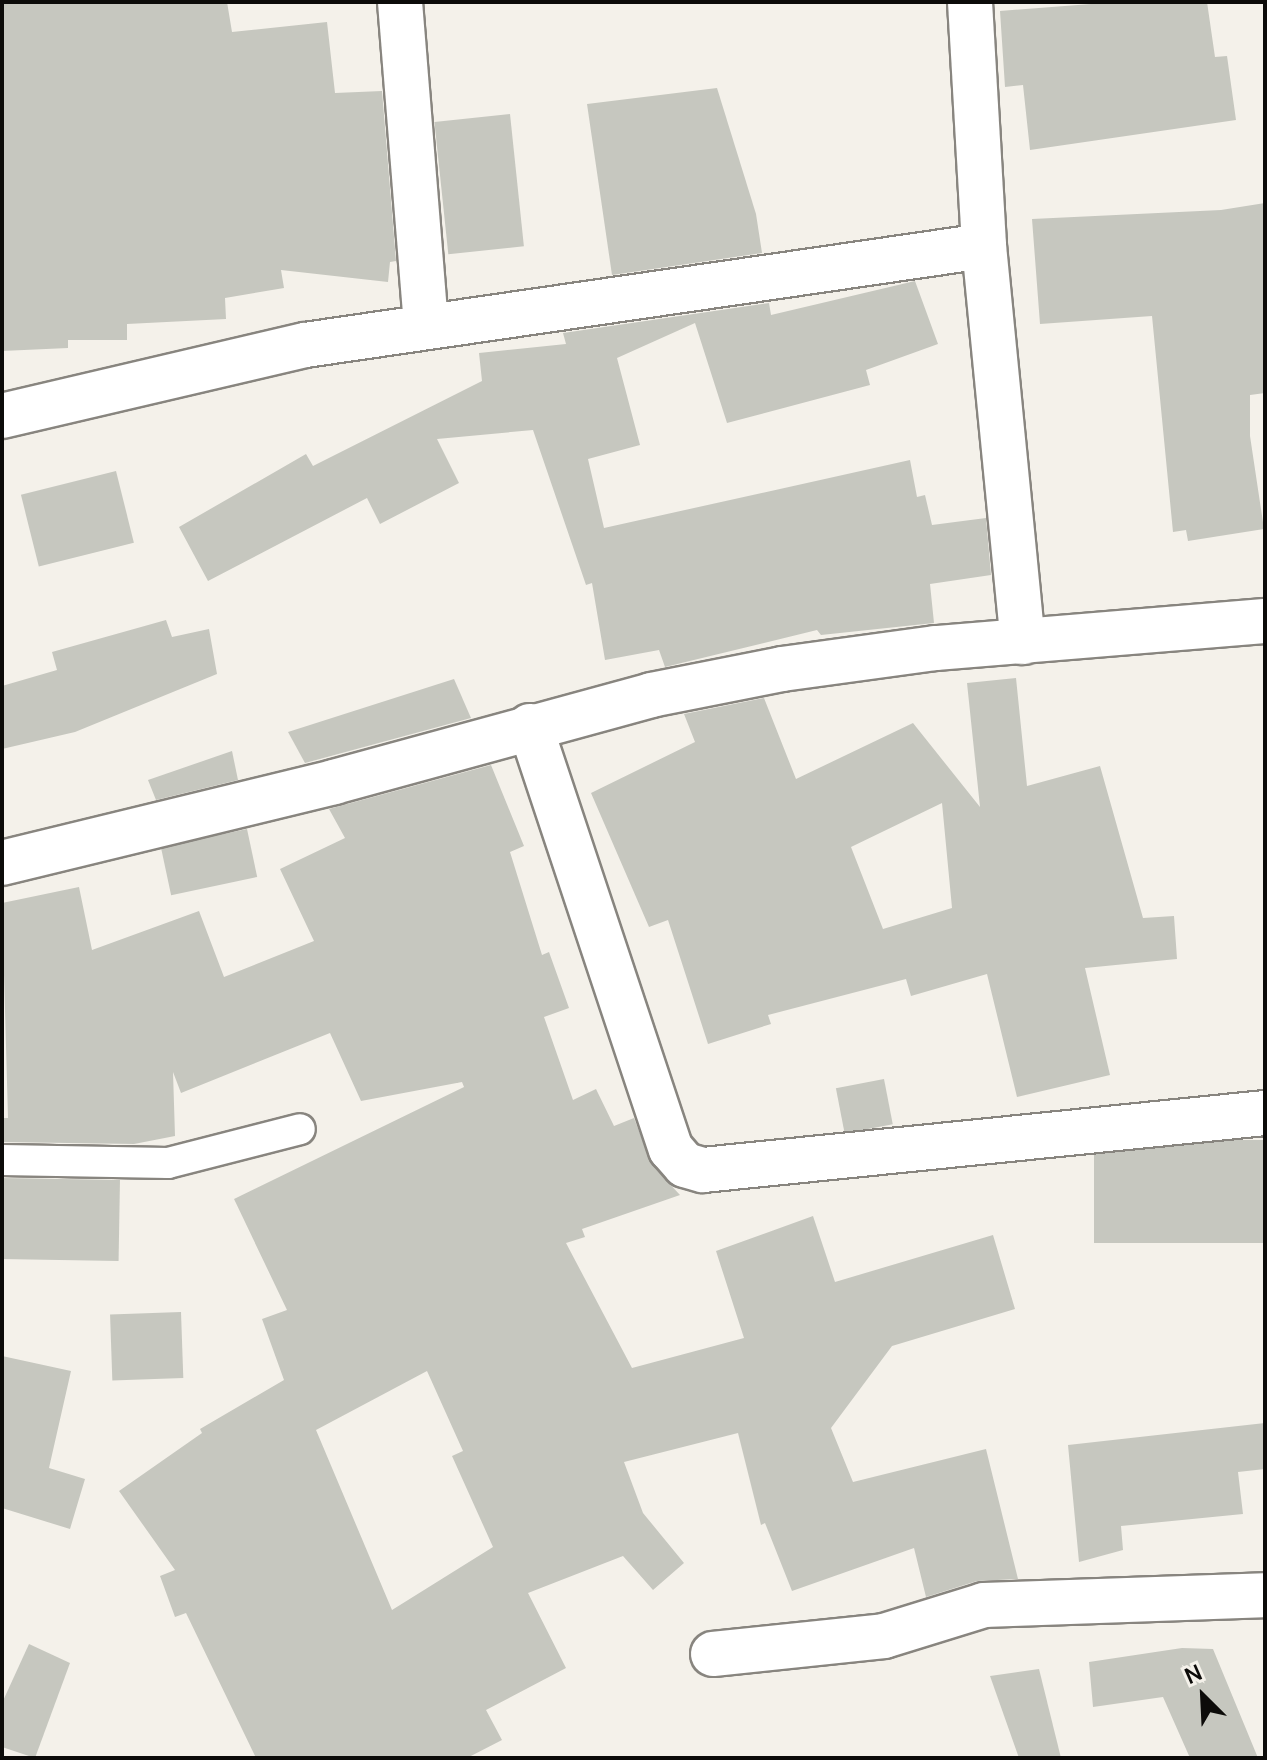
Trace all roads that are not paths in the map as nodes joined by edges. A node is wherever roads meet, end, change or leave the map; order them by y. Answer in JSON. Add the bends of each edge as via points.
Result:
{"nodes":[{"id":1,"x":400,"y":2,"type":"edge"},
{"id":2,"x":970,"y":2,"type":"edge"},
{"id":3,"x":984,"y":246,"type":"junction"},
{"id":4,"x":426,"y":327,"type":"junction"},
{"id":5,"x":2,"y":416,"type":"edge"},
{"id":6,"x":1265,"y":621,"type":"edge"},
{"id":7,"x":1023,"y":642,"type":"junction"},
{"id":8,"x":530,"y":726,"type":"junction"},
{"id":9,"x":2,"y":863,"type":"edge"},
{"id":10,"x":1265,"y":1113,"type":"edge"},
{"id":11,"x":300,"y":1129,"type":"dead end"},
{"id":12,"x":2,"y":1160,"type":"edge"},
{"id":13,"x":1265,"y":1595,"type":"edge"},
{"id":14,"x":713,"y":1654,"type":"dead end"}],
"edges":[{"from":1,"to":4,"type":"street"},
{"from":2,"to":3,"type":"street"},
{"from":3,"to":4,"type":"street"},
{"from":3,"to":7,"type":"street"},
{"from":4,"to":5,"type":"street","via":[[305,345]]},
{"from":6,"to":7,"type":"street"},
{"from":7,"to":8,"type":"street","via":[[782,669]]},
{"from":8,"to":9,"type":"street","via":[[334,782]]},
{"from":8,"to":10,"type":"street","via":[[671,1149],[685,1165],[703,1170]]},
{"from":11,"to":12,"type":"lane","via":[[168,1163]]},
{"from":13,"to":14,"type":"street","via":[[984,1605],[884,1636]]}]}
